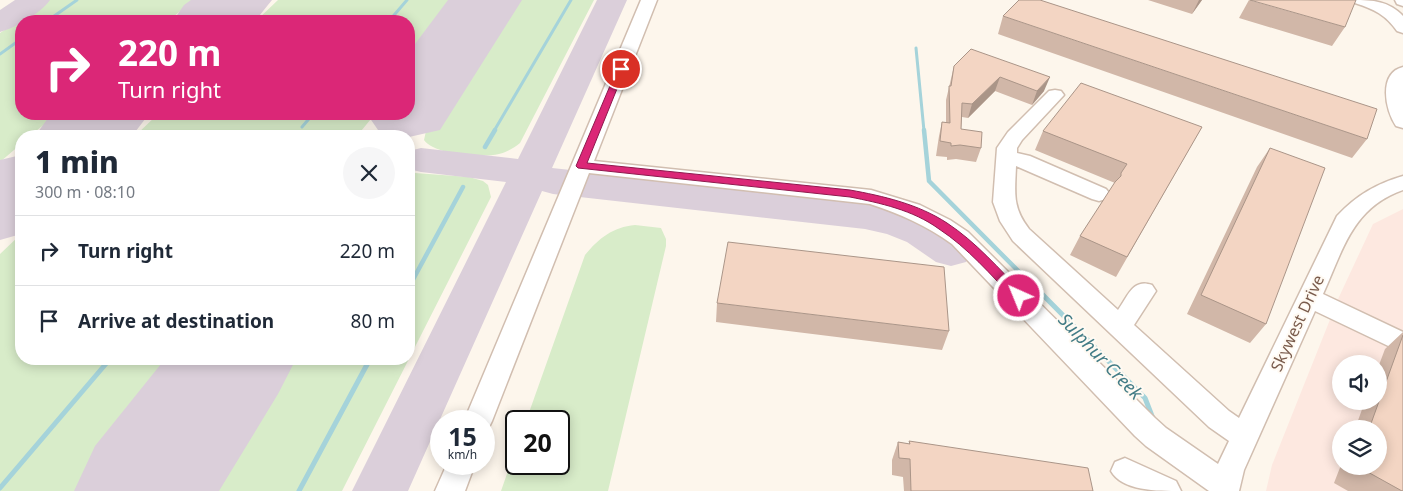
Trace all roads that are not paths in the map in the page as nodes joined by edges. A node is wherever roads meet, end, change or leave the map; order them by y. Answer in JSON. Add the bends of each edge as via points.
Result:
{"nodes":[{"id":1,"x":649,"y":0,"type":"edge"},
{"id":2,"x":1360,"y":0,"type":"edge"},
{"id":3,"x":1403,"y":28,"type":"edge"},
{"id":4,"x":1403,"y":55,"type":"edge"},
{"id":5,"x":1401,"y":74,"type":"edge"},
{"id":6,"x":1055,"y":95,"type":"dead end"},
{"id":7,"x":1403,"y":122,"type":"edge"},
{"id":8,"x":1006,"y":158,"type":"junction"},
{"id":9,"x":581,"y":166,"type":"junction"},
{"id":10,"x":1403,"y":183,"type":"edge"},
{"id":11,"x":1099,"y":194,"type":"dead end"},
{"id":12,"x":1144,"y":291,"type":"dead end"},
{"id":13,"x":1309,"y":298,"type":"junction"},
{"id":14,"x":1116,"y":324,"type":"junction"},
{"id":15,"x":1403,"y":343,"type":"edge"},
{"id":16,"x":482,"y":410,"type":"edge"},
{"id":17,"x":1245,"y":437,"type":"junction"},
{"id":18,"x":1125,"y":471,"type":"dead end"},
{"id":19,"x":457,"y":475,"type":"edge"},
{"id":20,"x":1225,"y":488,"type":"edge"},
{"id":21,"x":450,"y":491,"type":"edge"},
{"id":22,"x":1166,"y":491,"type":"edge"}],
"edges":[{"from":1,"to":9,"type":"street"},
{"from":2,"to":3,"type":"street","via":[[1390,11]]},
{"from":4,"to":5,"type":"street","via":[[1395,69]]},
{"from":5,"to":7,"type":"street","via":[[1394,97]]},
{"from":6,"to":8,"type":"street","via":[[1015,136]]},
{"from":8,"to":11,"type":"street","via":[[1023,161]]},
{"from":8,"to":14,"type":"street","via":[[1004,202],[1010,221]]},
{"from":9,"to":16,"type":"street"},
{"from":9,"to":20,"type":"street","via":[[871,197],[912,210],[942,225],[980,256],[1144,427]]},
{"from":10,"to":13,"type":"street","name":"Skywest Drive","via":[[1367,198],[1345,221]]},
{"from":12,"to":14,"type":"street","via":[[1126,318]]},
{"from":13,"to":15,"type":"street"},
{"from":13,"to":17,"type":"street","name":"Skywest Drive"},
{"from":14,"to":17,"type":"street","via":[[1219,419]]},
{"from":17,"to":20,"type":"street","name":"Skywest Drive"},
{"from":18,"to":22,"type":"street"},
{"from":19,"to":21,"type":"street"}]}
